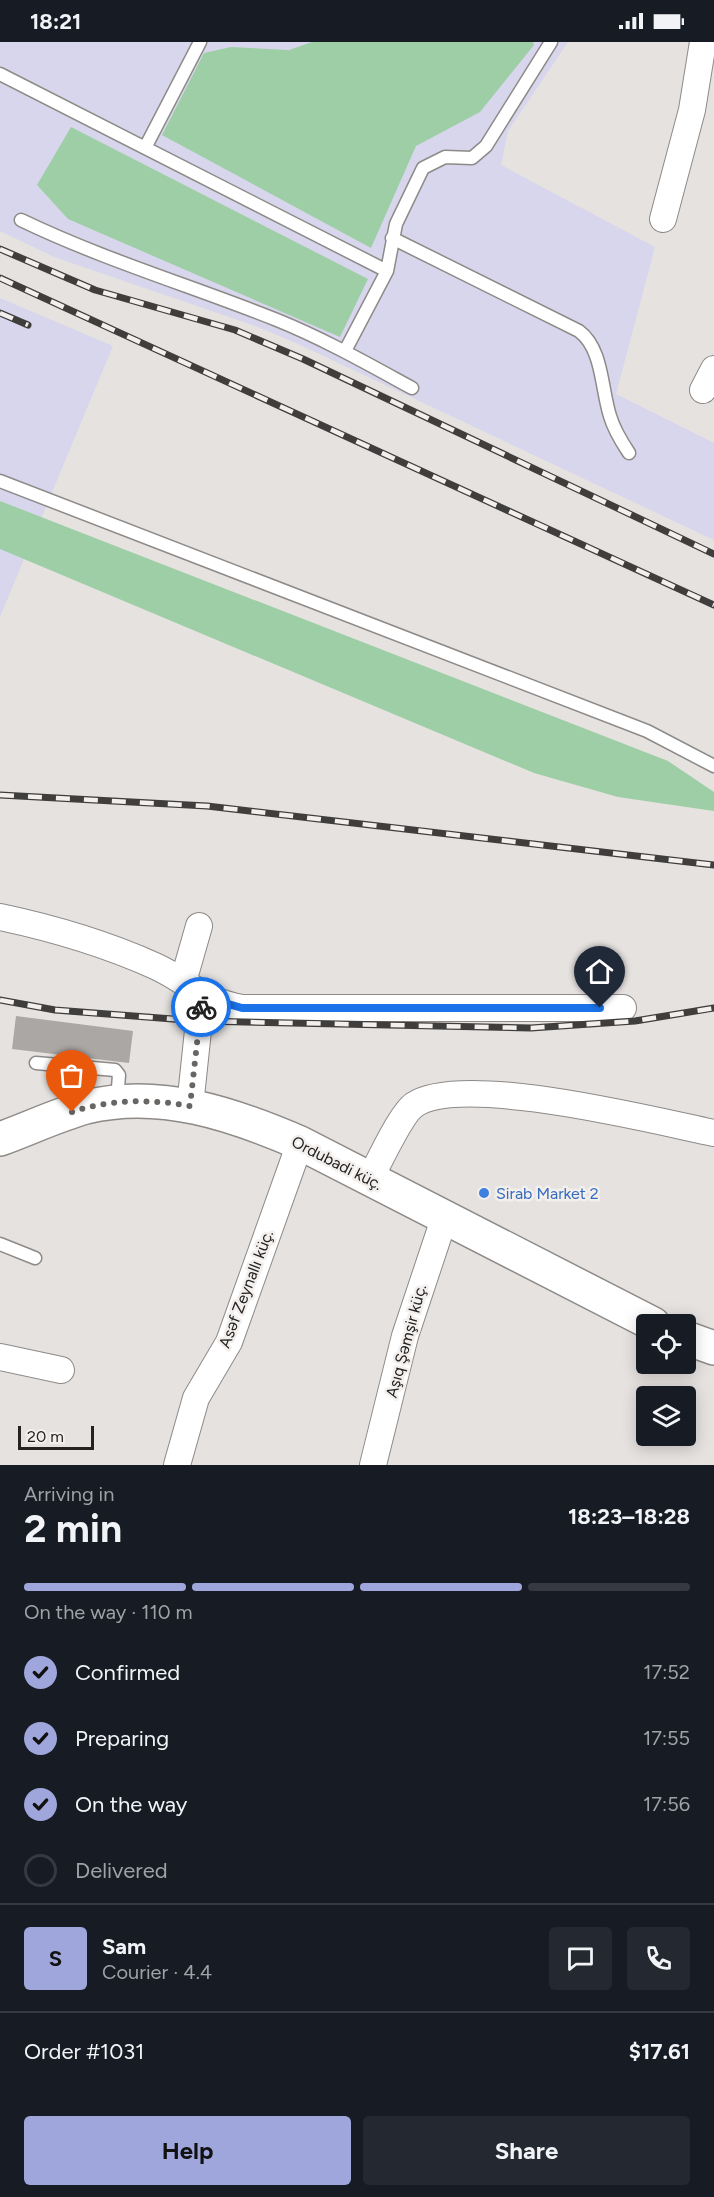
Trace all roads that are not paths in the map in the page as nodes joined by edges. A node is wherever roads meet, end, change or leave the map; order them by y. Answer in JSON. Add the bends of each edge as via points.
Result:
{"nodes":[{"id":1,"x":200,"y":42,"type":"edge"},
{"id":2,"x":551,"y":42,"type":"edge"},
{"id":3,"x":703,"y":42,"type":"edge"},
{"id":4,"x":0,"y":75,"type":"edge"},
{"id":5,"x":146,"y":146,"type":"junction"},
{"id":6,"x":663,"y":219,"type":"dead end"},
{"id":7,"x":21,"y":220,"type":"dead end"},
{"id":8,"x":392,"y":238,"type":"junction"},
{"id":9,"x":387,"y":271,"type":"junction"},
{"id":10,"x":345,"y":351,"type":"junction"},
{"id":11,"x":412,"y":388,"type":"dead end"},
{"id":12,"x":629,"y":453,"type":"dead end"},
{"id":13,"x":0,"y":481,"type":"edge"},
{"id":14,"x":714,"y":766,"type":"edge"},
{"id":15,"x":0,"y":917,"type":"edge"},
{"id":16,"x":199,"y":926,"type":"dead end"},
{"id":17,"x":183,"y":982,"type":"junction"},
{"id":18,"x":204,"y":997,"type":"junction"},
{"id":19,"x":623,"y":1008,"type":"dead end"},
{"id":20,"x":36,"y":1063,"type":"dead end"},
{"id":21,"x":117,"y":1102,"type":"junction"},
{"id":22,"x":190,"y":1106,"type":"junction"},
{"id":23,"x":714,"y":1133,"type":"edge"},
{"id":24,"x":0,"y":1139,"type":"edge"},
{"id":25,"x":300,"y":1143,"type":"junction"},
{"id":26,"x":370,"y":1179,"type":"junction"},
{"id":27,"x":444,"y":1219,"type":"junction"},
{"id":28,"x":0,"y":1244,"type":"edge"},
{"id":29,"x":35,"y":1258,"type":"dead end"},
{"id":30,"x":636,"y":1315,"type":"edge"},
{"id":31,"x":696,"y":1342,"type":"edge"},
{"id":32,"x":714,"y":1348,"type":"edge"},
{"id":33,"x":0,"y":1357,"type":"edge"},
{"id":34,"x":61,"y":1371,"type":"dead end"},
{"id":35,"x":177,"y":1465,"type":"edge"},
{"id":36,"x":373,"y":1465,"type":"edge"}],
"edges":[{"from":1,"to":5,"type":"lane"},
{"from":2,"to":8,"type":"lane","via":[[486,146],[472,158],[445,157],[423,168]]},
{"from":3,"to":6,"type":"street","via":[[692,110]]},
{"from":4,"to":5,"type":"lane"},
{"from":5,"to":9,"type":"lane"},
{"from":7,"to":10,"type":"lane","via":[[279,321]]},
{"from":8,"to":9,"type":"lane"},
{"from":8,"to":12,"type":"lane","via":[[590,339],[609,415]]},
{"from":9,"to":10,"type":"lane"},
{"from":10,"to":11,"type":"lane"},
{"from":13,"to":14,"type":"lane","via":[[647,731]]},
{"from":15,"to":17,"type":"street","via":[[65,934],[154,966]]},
{"from":16,"to":17,"type":"street"},
{"from":17,"to":18,"type":"street"},
{"from":18,"to":19,"type":"street","via":[[242,1008]]},
{"from":18,"to":22,"type":"street"},
{"from":20,"to":21,"type":"lane","via":[[115,1070],[119,1075]]},
{"from":21,"to":22,"type":"main road","name":"Ordubadi küç."},
{"from":21,"to":24,"type":"main road","name":"Ordubadi küç.","via":[[86,1107]]},
{"from":22,"to":25,"type":"main road","name":"Ordubadi küç.","via":[[233,1117]]},
{"from":23,"to":26,"type":"street","via":[[536,1098],[442,1096],[426,1099],[408,1111]]},
{"from":25,"to":26,"type":"main road","name":"Ordubadi küç."},
{"from":25,"to":35,"type":"street","name":"Asəf Zeynallı küç.","via":[[229,1342],[196,1398]]},
{"from":26,"to":27,"type":"main road","name":"Ordubadi küç."},
{"from":27,"to":30,"type":"main road","name":"Ordubadi küç."},
{"from":27,"to":36,"type":"street","name":"Aşıq Şəmşir küç.","via":[[405,1336]]},
{"from":28,"to":29,"type":"lane"},
{"from":31,"to":32,"type":"main road"},
{"from":33,"to":34,"type":"street"}]}
